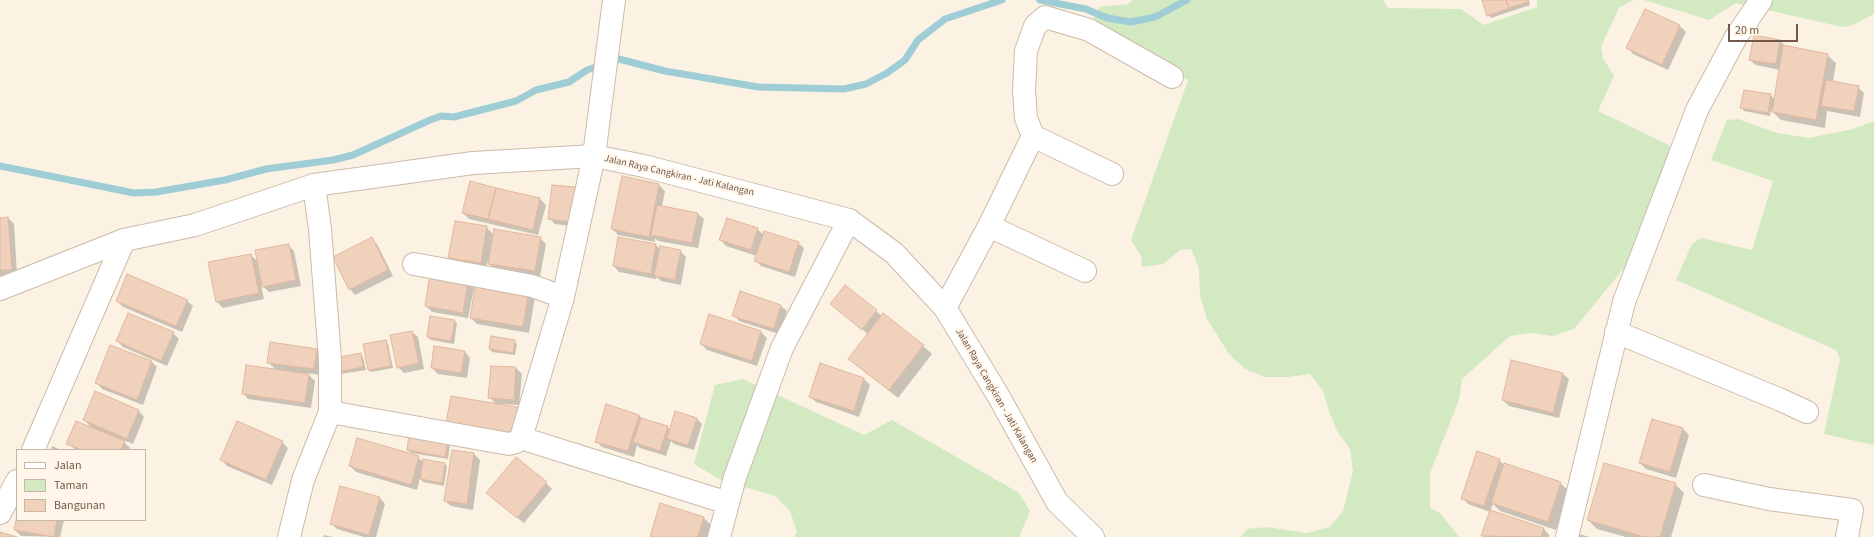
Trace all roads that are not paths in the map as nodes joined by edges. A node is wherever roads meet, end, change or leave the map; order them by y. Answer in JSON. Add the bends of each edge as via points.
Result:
{"nodes":[{"id":1,"x":614,"y":0,"type":"edge"},
{"id":2,"x":1762,"y":0,"type":"edge"},
{"id":3,"x":1172,"y":77,"type":"dead end"},
{"id":4,"x":1033,"y":136,"type":"junction"},
{"id":5,"x":594,"y":156,"type":"junction"},
{"id":6,"x":1112,"y":174,"type":"dead end"},
{"id":7,"x":315,"y":192,"type":"junction"},
{"id":8,"x":849,"y":220,"type":"junction"},
{"id":9,"x":988,"y":226,"type":"junction"},
{"id":10,"x":124,"y":240,"type":"junction"},
{"id":11,"x":414,"y":264,"type":"dead end"},
{"id":12,"x":1085,"y":271,"type":"dead end"},
{"id":13,"x":0,"y":289,"type":"edge"},
{"id":14,"x":563,"y":297,"type":"junction"},
{"id":15,"x":945,"y":308,"type":"junction"},
{"id":16,"x":1616,"y":332,"type":"junction"},
{"id":17,"x":330,"y":412,"type":"junction"},
{"id":18,"x":1807,"y":412,"type":"dead end"},
{"id":19,"x":521,"y":438,"type":"junction"},
{"id":20,"x":33,"y":449,"type":"edge"},
{"id":21,"x":16,"y":483,"type":"edge"},
{"id":22,"x":1704,"y":485,"type":"dead end"},
{"id":23,"x":728,"y":503,"type":"junction"},
{"id":24,"x":0,"y":513,"type":"edge"},
{"id":25,"x":289,"y":537,"type":"edge"},
{"id":26,"x":719,"y":537,"type":"edge"},
{"id":27,"x":1093,"y":537,"type":"edge"},
{"id":28,"x":1567,"y":537,"type":"edge"},
{"id":29,"x":1847,"y":537,"type":"edge"}],
"edges":[{"from":1,"to":5,"type":"street"},
{"from":2,"to":16,"type":"street","via":[[1736,37],[1697,110],[1624,302]]},
{"from":3,"to":4,"type":"street","via":[[1089,30],[1045,17],[1035,26],[1026,51],[1026,118]]},
{"from":4,"to":6,"type":"street"},
{"from":4,"to":9,"type":"street"},
{"from":5,"to":7,"type":"street","name":"Jalan Raya Cangkiran - Jati Kalangan","via":[[473,163]]},
{"from":5,"to":8,"type":"street","name":"Jalan Raya Cangkiran - Jati Kalangan","via":[[644,166]]},
{"from":5,"to":14,"type":"street"},
{"from":7,"to":10,"type":"street","name":"Jalan Raya Cangkiran - Jati Kalangan","via":[[195,225]]},
{"from":7,"to":17,"type":"street","via":[[330,359]]},
{"from":8,"to":15,"type":"street","name":"Jalan Raya Cangkiran - Jati Kalangan","via":[[894,253]]},
{"from":8,"to":23,"type":"street","via":[[782,348]]},
{"from":9,"to":12,"type":"street"},
{"from":9,"to":15,"type":"street"},
{"from":10,"to":13,"type":"street","name":"Jalan Raya Cangkiran - Jati Kalangan"},
{"from":10,"to":20,"type":"street"},
{"from":11,"to":14,"type":"street","via":[[532,286]]},
{"from":14,"to":19,"type":"street"},
{"from":15,"to":27,"type":"street","name":"Jalan Raya Cangkiran - Jati Kalangan","via":[[999,397],[1057,502]]},
{"from":16,"to":18,"type":"street"},
{"from":16,"to":28,"type":"street"},
{"from":17,"to":19,"type":"street","via":[[509,444]]},
{"from":17,"to":25,"type":"street","via":[[303,480]]},
{"from":19,"to":23,"type":"street"},
{"from":21,"to":24,"type":"street"},
{"from":22,"to":29,"type":"street","via":[[1769,499],[1852,510]]},
{"from":23,"to":26,"type":"street"}]}
